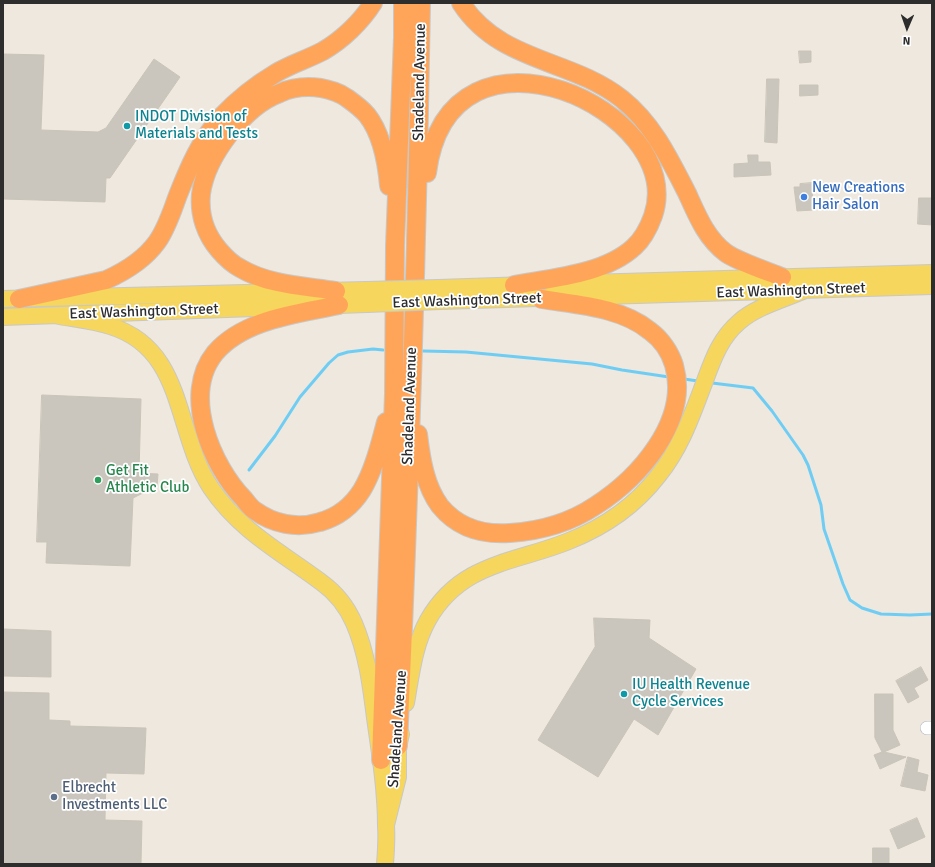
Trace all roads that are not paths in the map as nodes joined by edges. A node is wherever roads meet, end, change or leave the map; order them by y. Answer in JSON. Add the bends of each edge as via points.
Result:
{"nodes":[{"id":1,"x":373,"y":3,"type":"edge"},
{"id":2,"x":403,"y":3,"type":"edge"},
{"id":3,"x":421,"y":3,"type":"edge"},
{"id":4,"x":461,"y":3,"type":"edge"},
{"id":5,"x":416,"y":235,"type":"junction"},
{"id":6,"x":395,"y":246,"type":"junction"},
{"id":7,"x":932,"y":273,"type":"edge"},
{"id":8,"x":782,"y":277,"type":"junction"},
{"id":9,"x":514,"y":285,"type":"junction"},
{"id":10,"x":932,"y":286,"type":"edge"},
{"id":11,"x":805,"y":290,"type":"junction"},
{"id":12,"x":439,"y":294,"type":"junction"},
{"id":13,"x":338,"y":298,"type":"junction"},
{"id":14,"x":11,"y":299,"type":"edge"},
{"id":15,"x":542,"y":299,"type":"junction"},
{"id":16,"x":59,"y":316,"type":"junction"},
{"id":17,"x":3,"y":317,"type":"edge"},
{"id":18,"x":411,"y":389,"type":"junction"},
{"id":19,"x":394,"y":394,"type":"junction"},
{"id":20,"x":398,"y":746,"type":"junction"},
{"id":21,"x":381,"y":760,"type":"junction"},
{"id":22,"x":386,"y":825,"type":"junction"},
{"id":23,"x":385,"y":864,"type":"edge"}],
"edges":[{"from":1,"to":14,"type":"highway","via":[[351,30],[328,47],[264,80],[222,116],[193,158],[158,241],[136,263],[106,280]]},
{"from":2,"to":6,"type":"highway","name":"Shadeland Avenue"},
{"from":3,"to":5,"type":"highway","name":"Shadeland Avenue"},
{"from":4,"to":8,"type":"highway","via":[[486,32],[505,45],[581,75],[621,99],[642,118],[659,140],[702,226],[713,241],[727,254]]},
{"from":5,"to":9,"type":"highway","via":[[431,147],[444,120],[460,100],[484,85],[504,79],[551,84],[584,97],[621,123],[647,155],[656,184],[657,197],[653,218],[637,244],[614,260],[578,273]]},
{"from":5,"to":18,"type":"highway","name":"Shadeland Avenue"},
{"from":6,"to":13,"type":"highway","via":[[386,164],[376,131],[367,115],[344,96],[318,88],[295,88],[263,102],[223,143],[205,178],[201,208],[205,228],[216,246],[240,268],[270,280]]},
{"from":6,"to":19,"type":"highway","name":"Shadeland Avenue"},
{"from":7,"to":8,"type":"main road","name":"East Washington Street"},
{"from":8,"to":9,"type":"main road","name":"East Washington Street"},
{"from":9,"to":12,"type":"main road","name":"East Washington Street"},
{"from":10,"to":11,"type":"main road","name":"East Washington Street"},
{"from":11,"to":15,"type":"main road","name":"East Washington Street"},
{"from":11,"to":20,"type":"main road","via":[[754,312],[729,332],[716,352],[679,445],[659,476],[633,503],[582,536],[480,571],[442,600],[429,619],[418,645]]},
{"from":12,"to":13,"type":"main road","name":"East Washington Street","bridge":true},
{"from":12,"to":15,"type":"main road","name":"East Washington Street"},
{"from":13,"to":14,"type":"main road","name":"East Washington Street"},
{"from":13,"to":16,"type":"main road","name":"East Washington Street"},
{"from":13,"to":19,"type":"highway","via":[[247,328],[215,353],[202,382],[201,400],[206,433],[223,471],[248,504],[271,520],[298,526],[327,520],[347,508],[364,486],[374,462]]},
{"from":15,"to":18,"type":"highway","via":[[594,308],[633,320],[658,338],[673,361],[677,393],[668,425],[643,464],[606,499],[585,512],[537,530],[497,534],[477,531],[462,524],[441,506],[427,479]]},
{"from":16,"to":17,"type":"main road","name":"East Washington Street"},
{"from":16,"to":21,"type":"main road","via":[[110,326],[131,335],[149,349],[170,379],[195,459],[221,503],[255,536],[321,582],[344,606],[357,630],[364,653]]},
{"from":18,"to":20,"type":"highway","name":"Shadeland Avenue"},
{"from":19,"to":21,"type":"highway","name":"Shadeland Avenue"},
{"from":20,"to":22,"type":"main road","name":"Shadeland Avenue","via":[[398,777]]},
{"from":21,"to":22,"type":"main road","name":"Shadeland Avenue"},
{"from":22,"to":23,"type":"main road"}]}
